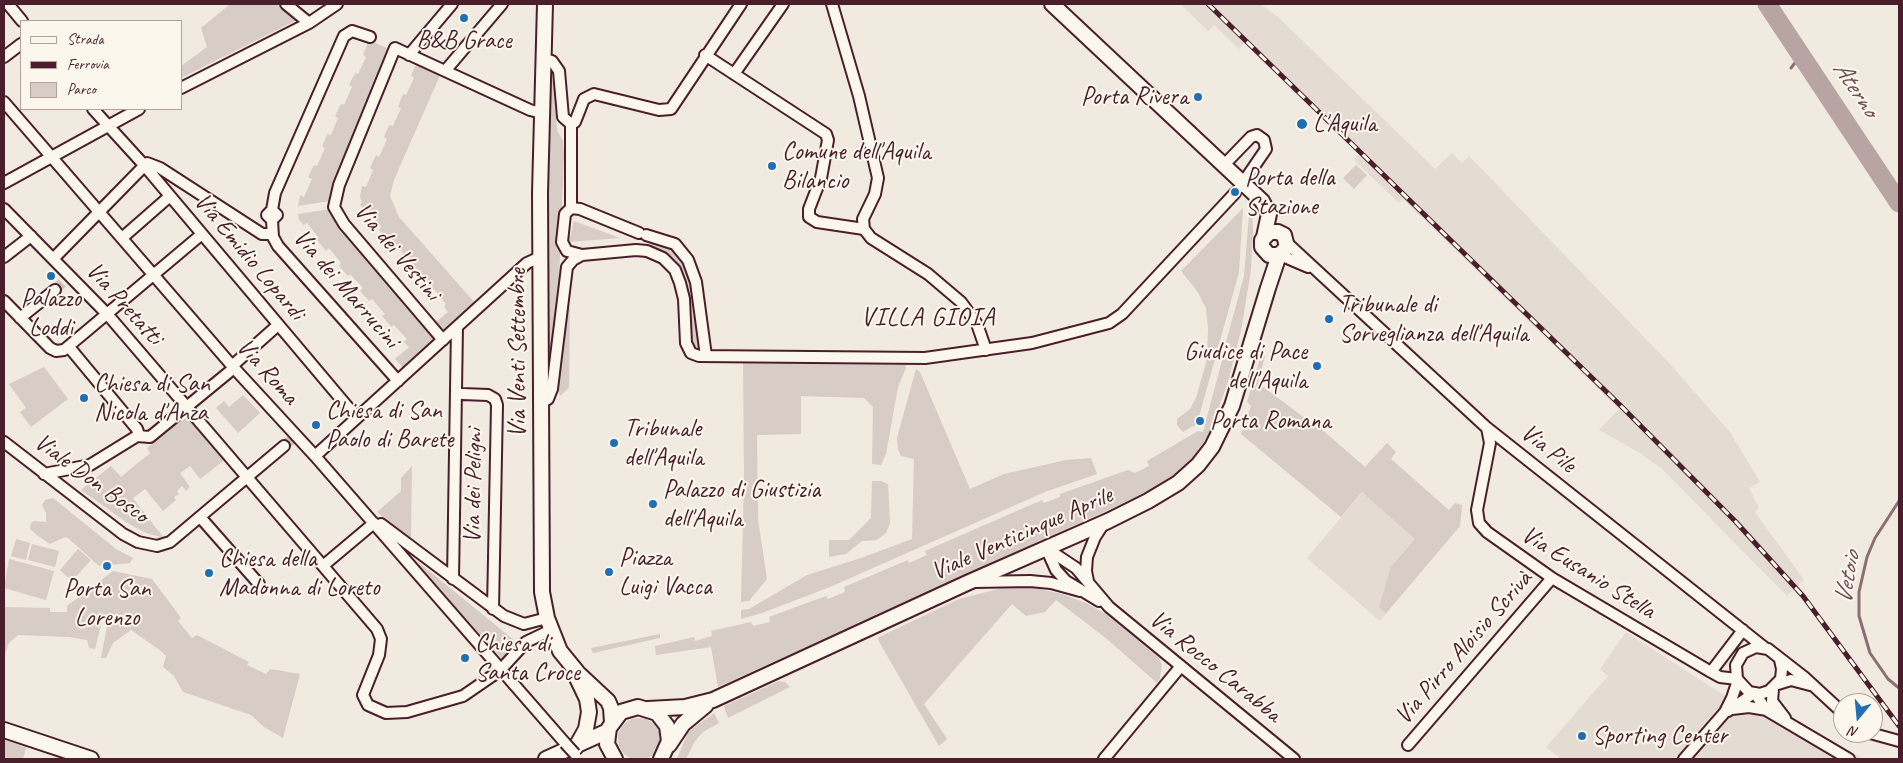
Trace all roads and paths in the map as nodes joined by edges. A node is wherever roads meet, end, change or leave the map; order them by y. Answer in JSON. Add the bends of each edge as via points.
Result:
{"nodes":[{"id":1,"x":8,"y":4,"type":"edge"},
{"id":2,"x":286,"y":4,"type":"edge"},
{"id":3,"x":337,"y":4,"type":"edge"},
{"id":4,"x":452,"y":4,"type":"edge"},
{"id":5,"x":502,"y":4,"type":"edge"},
{"id":6,"x":546,"y":4,"type":"edge"},
{"id":7,"x":741,"y":4,"type":"edge"},
{"id":8,"x":783,"y":4,"type":"edge"},
{"id":9,"x":832,"y":4,"type":"edge"},
{"id":10,"x":1052,"y":4,"type":"edge"},
{"id":11,"x":21,"y":20,"type":"edge"},
{"id":12,"x":309,"y":23,"type":"junction"},
{"id":13,"x":370,"y":37,"type":"dead end"},
{"id":14,"x":20,"y":45,"type":"edge"},
{"id":15,"x":409,"y":54,"type":"junction"},
{"id":16,"x":706,"y":55,"type":"junction"},
{"id":17,"x":4,"y":56,"type":"edge"},
{"id":18,"x":544,"y":59,"type":"junction"},
{"id":19,"x":444,"y":71,"type":"junction"},
{"id":20,"x":734,"y":74,"type":"junction"},
{"id":21,"x":182,"y":87,"type":"edge"},
{"id":22,"x":4,"y":102,"type":"edge"},
{"id":23,"x":94,"y":110,"type":"edge"},
{"id":24,"x":137,"y":110,"type":"edge"},
{"id":25,"x":542,"y":113,"type":"junction"},
{"id":26,"x":570,"y":124,"type":"junction"},
{"id":27,"x":106,"y":126,"type":"junction"},
{"id":28,"x":50,"y":157,"type":"junction"},
{"id":29,"x":144,"y":164,"type":"junction"},
{"id":30,"x":1224,"y":166,"type":"junction"},
{"id":31,"x":4,"y":183,"type":"edge"},
{"id":32,"x":1238,"y":190,"type":"junction"},
{"id":33,"x":170,"y":196,"type":"junction"},
{"id":34,"x":1258,"y":198,"type":"junction"},
{"id":35,"x":4,"y":208,"type":"edge"},
{"id":36,"x":571,"y":208,"type":"junction"},
{"id":37,"x":98,"y":212,"type":"junction"},
{"id":38,"x":864,"y":229,"type":"junction"},
{"id":39,"x":202,"y":234,"type":"junction"},
{"id":40,"x":272,"y":234,"type":"junction"},
{"id":41,"x":642,"y":234,"type":"junction"},
{"id":42,"x":31,"y":236,"type":"junction"},
{"id":43,"x":122,"y":238,"type":"junction"},
{"id":44,"x":1264,"y":244,"type":"junction"},
{"id":45,"x":1282,"y":247,"type":"junction"},
{"id":46,"x":639,"y":250,"type":"junction"},
{"id":47,"x":582,"y":255,"type":"junction"},
{"id":48,"x":4,"y":257,"type":"edge"},
{"id":49,"x":540,"y":258,"type":"junction"},
{"id":50,"x":54,"y":259,"type":"junction"},
{"id":51,"x":153,"y":274,"type":"junction"},
{"id":52,"x":55,"y":290,"type":"tunnel mouth"},
{"id":53,"x":4,"y":301,"type":"edge"},
{"id":54,"x":108,"y":314,"type":"junction"},
{"id":55,"x":20,"y":318,"type":"junction"},
{"id":56,"x":1258,"y":320,"type":"junction"},
{"id":57,"x":278,"y":325,"type":"junction"},
{"id":58,"x":456,"y":327,"type":"junction"},
{"id":59,"x":443,"y":340,"type":"junction"},
{"id":60,"x":69,"y":347,"type":"junction"},
{"id":61,"x":986,"y":350,"type":"junction"},
{"id":62,"x":706,"y":356,"type":"junction"},
{"id":63,"x":233,"y":367,"type":"junction"},
{"id":64,"x":398,"y":380,"type":"junction"},
{"id":65,"x":459,"y":390,"type":"junction"},
{"id":66,"x":541,"y":404,"type":"junction"},
{"id":67,"x":187,"y":408,"type":"junction"},
{"id":68,"x":357,"y":418,"type":"junction"},
{"id":69,"x":1486,"y":427,"type":"junction"},
{"id":70,"x":139,"y":435,"type":"junction"},
{"id":71,"x":4,"y":442,"type":"edge"},
{"id":72,"x":284,"y":446,"type":"tunnel mouth"},
{"id":73,"x":1515,"y":450,"type":"junction"},
{"id":74,"x":315,"y":456,"type":"junction"},
{"id":75,"x":1487,"y":459,"type":"junction"},
{"id":76,"x":44,"y":474,"type":"junction"},
{"id":77,"x":248,"y":477,"type":"junction"},
{"id":78,"x":200,"y":516,"type":"junction"},
{"id":79,"x":372,"y":521,"type":"junction"},
{"id":80,"x":1104,"y":522,"type":"junction"},
{"id":81,"x":1046,"y":548,"type":"junction"},
{"id":82,"x":324,"y":566,"type":"junction"},
{"id":83,"x":1552,"y":578,"type":"junction"},
{"id":84,"x":453,"y":579,"type":"junction"},
{"id":85,"x":967,"y":583,"type":"junction"},
{"id":86,"x":259,"y":584,"type":"dead end"},
{"id":87,"x":1090,"y":584,"type":"junction"},
{"id":88,"x":1080,"y":591,"type":"junction"},
{"id":89,"x":1108,"y":607,"type":"junction"},
{"id":90,"x":493,"y":609,"type":"junction"},
{"id":91,"x":512,"y":621,"type":"junction"},
{"id":92,"x":549,"y":624,"type":"junction"},
{"id":93,"x":1743,"y":630,"type":"junction"},
{"id":94,"x":522,"y":645,"type":"junction"},
{"id":95,"x":1764,"y":648,"type":"junction"},
{"id":96,"x":567,"y":660,"type":"junction"},
{"id":97,"x":1780,"y":660,"type":"junction"},
{"id":98,"x":505,"y":664,"type":"dead end"},
{"id":99,"x":1181,"y":666,"type":"junction"},
{"id":100,"x":495,"y":674,"type":"dead end"},
{"id":101,"x":1714,"y":674,"type":"junction"},
{"id":102,"x":1737,"y":680,"type":"junction"},
{"id":103,"x":592,"y":685,"type":"junction"},
{"id":104,"x":1775,"y":687,"type":"junction"},
{"id":105,"x":1813,"y":687,"type":"junction"},
{"id":106,"x":1755,"y":693,"type":"junction"},
{"id":107,"x":714,"y":700,"type":"junction"},
{"id":108,"x":1833,"y":705,"type":"edge"},
{"id":109,"x":643,"y":708,"type":"junction"},
{"id":110,"x":1728,"y":709,"type":"junction"},
{"id":111,"x":1767,"y":711,"type":"junction"},
{"id":112,"x":1789,"y":722,"type":"junction"},
{"id":113,"x":610,"y":726,"type":"junction"},
{"id":114,"x":4,"y":730,"type":"edge"},
{"id":115,"x":1883,"y":737,"type":"edge"},
{"id":116,"x":1899,"y":741,"type":"edge"},
{"id":117,"x":1408,"y":745,"type":"dead end"},
{"id":118,"x":574,"y":751,"type":"edge"},
{"id":119,"x":666,"y":754,"type":"edge"},
{"id":120,"x":91,"y":759,"type":"edge"},
{"id":121,"x":546,"y":759,"type":"edge"},
{"id":122,"x":615,"y":759,"type":"edge"},
{"id":123,"x":1104,"y":759,"type":"edge"},
{"id":124,"x":1294,"y":759,"type":"edge"},
{"id":125,"x":1684,"y":759,"type":"edge"},
{"id":126,"x":1849,"y":759,"type":"edge"}],
"edges":[{"from":1,"to":11,"type":"street"},
{"from":2,"to":12,"type":"street"},
{"from":3,"to":12,"type":"street"},
{"from":4,"to":15,"type":"street"},
{"from":5,"to":19,"type":"street"},
{"from":6,"to":18,"type":"main road","name":"Via Venti Settembre"},
{"from":7,"to":16,"type":"street"},
{"from":8,"to":20,"type":"street"},
{"from":9,"to":38,"type":"street","via":[[859,96],[878,178],[875,194],[863,219]]},
{"from":10,"to":30,"type":"main road"},
{"from":12,"to":21,"type":"street"},
{"from":13,"to":40,"type":"street","name":"Via dei Marrucini","via":[[352,30],[342,40],[275,193]]},
{"from":14,"to":17,"type":"street"},
{"from":15,"to":19,"type":"street"},
{"from":15,"to":59,"type":"street","name":"Via dei Vestini","via":[[395,48],[339,183],[334,205],[344,224]]},
{"from":16,"to":20,"type":"street"},
{"from":16,"to":26,"type":"street","via":[[671,109],[662,110],[594,94],[584,99],[575,122]]},
{"from":18,"to":25,"type":"main road","name":"Via Venti Settembre"},
{"from":18,"to":26,"type":"street","via":[[552,61],[559,71],[563,117]]},
{"from":19,"to":25,"type":"street"},
{"from":20,"to":38,"type":"street","via":[[827,136],[821,178],[809,210],[810,218],[817,222]]},
{"from":22,"to":28,"type":"street","name":"Via Roma"},
{"from":23,"to":27,"type":"street","name":"Via Emidio Lopardi"},
{"from":24,"to":27,"type":"street"},
{"from":25,"to":49,"type":"main road","name":"Via Venti Settembre"},
{"from":26,"to":36,"type":"street"},
{"from":27,"to":28,"type":"street"},
{"from":27,"to":29,"type":"street","name":"Via Emidio Lopardi"},
{"from":28,"to":31,"type":"street"},
{"from":28,"to":37,"type":"street","name":"Via Roma"},
{"from":29,"to":33,"type":"street","name":"Via Emidio Lopardi"},
{"from":29,"to":37,"type":"street"},
{"from":29,"to":40,"type":"street","via":[[158,167],[262,234]]},
{"from":30,"to":32,"type":"main road"},
{"from":30,"to":32,"type":"street","via":[[1251,137],[1263,138],[1266,149]]},
{"from":32,"to":34,"type":"main road"},
{"from":32,"to":61,"type":"street","via":[[1112,322],[1032,343]]},
{"from":33,"to":39,"type":"street","name":"Via Emidio Lopardi"},
{"from":33,"to":43,"type":"street"},
{"from":34,"to":44,"type":"main road","name":"Viale Venticinque Aprile","via":[[1268,212]]},
{"from":34,"to":45,"type":"main road","via":[[1274,211]]},
{"from":35,"to":42,"type":"street","name":"Via Pretatti"},
{"from":36,"to":41,"type":"street"},
{"from":36,"to":47,"type":"street","via":[[563,221],[563,246],[569,252]]},
{"from":37,"to":43,"type":"street","name":"Via Roma"},
{"from":37,"to":50,"type":"street"},
{"from":38,"to":61,"type":"street","via":[[871,238],[933,278],[960,302],[977,324]]},
{"from":39,"to":51,"type":"street"},
{"from":39,"to":57,"type":"street","name":"Via Emidio Lopardi"},
{"from":40,"to":64,"type":"street","name":"Via dei Marrucini","via":[[278,246]]},
{"from":41,"to":46,"type":"street","via":[[648,243]]},
{"from":41,"to":46,"type":"street","via":[[634,235],[631,240]]},
{"from":41,"to":62,"type":"street","via":[[675,244],[688,260],[696,282]]},
{"from":42,"to":48,"type":"street"},
{"from":42,"to":50,"type":"street","name":"Via Pretatti"},
{"from":43,"to":51,"type":"street","name":"Via Roma"},
{"from":44,"to":45,"type":"main road","via":[[1272,256]]},
{"from":44,"to":45,"type":"main road","via":[[1274,231]]},
{"from":44,"to":56,"type":"main road","name":"Viale Venticinque Aprile"},
{"from":45,"to":56,"type":"main road","name":"Viale Venticinque Aprile"},
{"from":45,"to":69,"type":"street","name":"Via Pile","via":[[1316,271]]},
{"from":46,"to":47,"type":"street"},
{"from":46,"to":62,"type":"street","via":[[662,258],[674,270],[684,299],[688,349],[695,355]]},
{"from":47,"to":66,"type":"street","via":[[567,267],[552,389],[548,400]]},
{"from":49,"to":58,"type":"street","via":[[527,263]]},
{"from":49,"to":66,"type":"main road","name":"Via Venti Settembre"},
{"from":50,"to":54,"type":"street","name":"Via Pretatti"},
{"from":51,"to":54,"type":"street"},
{"from":51,"to":63,"type":"street","name":"Via Roma"},
{"from":52,"to":55,"type":"street"},
{"from":53,"to":55,"type":"street"},
{"from":54,"to":60,"type":"street"},
{"from":54,"to":67,"type":"street","name":"Via Pretatti"},
{"from":55,"to":60,"type":"street","via":[[52,349],[61,351]]},
{"from":56,"to":80,"type":"main road","name":"Viale Venticinque Aprile","via":[[1227,419],[1205,456],[1188,475],[1169,489]]},
{"from":57,"to":63,"type":"street"},
{"from":57,"to":68,"type":"street","name":"Via Emidio Lopardi"},
{"from":58,"to":59,"type":"street"},
{"from":58,"to":65,"type":"street"},
{"from":59,"to":64,"type":"street"},
{"from":60,"to":70,"type":"street"},
{"from":61,"to":62,"type":"street","via":[[918,358]]},
{"from":63,"to":67,"type":"street"},
{"from":63,"to":74,"type":"street","name":"Via Roma","via":[[294,437]]},
{"from":64,"to":68,"type":"street"},
{"from":65,"to":84,"type":"street"},
{"from":65,"to":90,"type":"street","name":"Via dei Peligni","via":[[488,395],[495,399],[497,405]]},
{"from":66,"to":92,"type":"main road","name":"Via Venti Settembre","via":[[540,575]]},
{"from":67,"to":70,"type":"street","via":[[150,437]]},
{"from":67,"to":77,"type":"street","name":"Via Pretatti"},
{"from":68,"to":74,"type":"street"},
{"from":69,"to":73,"type":"street","name":"Via Pile"},
{"from":69,"to":75,"type":"street","name":"Via Eusanio Stella","via":[[1490,440]]},
{"from":70,"to":76,"type":"street","via":[[90,465]]},
{"from":71,"to":76,"type":"street","name":"Viale Don Bosco"},
{"from":72,"to":77,"type":"street"},
{"from":73,"to":75,"type":"street","via":[[1498,446]]},
{"from":73,"to":93,"type":"street","name":"Via Pile"},
{"from":74,"to":79,"type":"street","name":"Via Roma"},
{"from":75,"to":83,"type":"street","name":"Via Eusanio Stella","via":[[1477,503],[1479,523],[1491,536]]},
{"from":76,"to":78,"type":"street","name":"Viale Don Bosco","via":[[138,542],[155,546],[168,543]]},
{"from":77,"to":78,"type":"street"},
{"from":77,"to":82,"type":"street","name":"Via Pretatti"},
{"from":78,"to":86,"type":"street"},
{"from":79,"to":82,"type":"street"},
{"from":79,"to":84,"type":"street","via":[[376,520]]},
{"from":79,"to":118,"type":"street","name":"Via Roma"},
{"from":80,"to":81,"type":"main road","name":"Viale Venticinque Aprile"},
{"from":80,"to":87,"type":"street","via":[[1087,557],[1086,572]]},
{"from":81,"to":85,"type":"main road","name":"Viale Venticinque Aprile"},
{"from":81,"to":87,"type":"street","name":"Via Rocco Carabba","via":[[1071,564]]},
{"from":81,"to":88,"type":"street","name":"Via Rocco Carabba","via":[[1058,572]]},
{"from":82,"to":100,"type":"street","name":"Via Pretatti","via":[[380,636],[379,655],[363,694],[365,703],[371,708],[392,714],[413,711],[463,696]]},
{"from":83,"to":101,"type":"street","name":"Via Eusanio Stella"},
{"from":83,"to":117,"type":"street","name":"Via Pirro Aloisio Scrivà"},
{"from":84,"to":90,"type":"street"},
{"from":85,"to":88,"type":"street","name":"Via Rocco Carabba","via":[[1035,581]]},
{"from":85,"to":107,"type":"main road","name":"Viale Venticinque Aprile"},
{"from":87,"to":89,"type":"street","name":"Via Rocco Carabba"},
{"from":88,"to":89,"type":"street","name":"Via Rocco Carabba"},
{"from":89,"to":99,"type":"street","name":"Via Rocco Carabba"},
{"from":90,"to":91,"type":"street"},
{"from":91,"to":92,"type":"street"},
{"from":91,"to":94,"type":"street","via":[[525,634]]},
{"from":92,"to":94,"type":"street"},
{"from":92,"to":96,"type":"main road","name":"Via Venti Settembre"},
{"from":93,"to":95,"type":"street","name":"Via Pile"},
{"from":93,"to":101,"type":"street"},
{"from":94,"to":98,"type":"street"},
{"from":95,"to":97,"type":"street"},
{"from":95,"to":102,"type":"street","via":[[1753,648],[1741,655],[1736,665]]},
{"from":96,"to":103,"type":"main road","name":"Via Venti Settembre"},
{"from":96,"to":118,"type":"main road","via":[[584,690],[589,709],[586,729]]},
{"from":97,"to":104,"type":"street","via":[[1782,672]]},
{"from":97,"to":105,"type":"street"},
{"from":99,"to":123,"type":"street"},
{"from":99,"to":124,"type":"street","name":"Via Rocco Carabba"},
{"from":101,"to":102,"type":"street","name":"Via Eusanio Stella"},
{"from":101,"to":110,"type":"street","via":[[1730,692]]},
{"from":102,"to":106,"type":"street","via":[[1744,689]]},
{"from":102,"to":110,"type":"street"},
{"from":103,"to":109,"type":"main road","name":"Via Venti Settembre"},
{"from":103,"to":113,"type":"main road","name":"Via Venti Settembre","via":[[609,703],[612,710]]},
{"from":104,"to":105,"type":"street","via":[[1794,680]]},
{"from":104,"to":106,"type":"street","via":[[1762,694]]},
{"from":104,"to":112,"type":"street","via":[[1773,702]]},
{"from":105,"to":108,"type":"street"},
{"from":106,"to":110,"type":"street"},
{"from":106,"to":111,"type":"street"},
{"from":107,"to":109,"type":"main road","name":"Viale Venticinque Aprile","via":[[684,707]]},
{"from":107,"to":119,"type":"main road","name":"Viale Venticinque Aprile","via":[[684,724]]},
{"from":109,"to":113,"type":"main road","via":[[621,712]]},
{"from":109,"to":119,"type":"main road","via":[[664,721],[669,736]]},
{"from":110,"to":111,"type":"street","via":[[1749,707]]},
{"from":110,"to":125,"type":"street"},
{"from":111,"to":112,"type":"street"},
{"from":112,"to":126,"type":"street"},
{"from":113,"to":118,"type":"main road"},
{"from":113,"to":122,"type":"main road","name":"Via Venti Settembre","via":[[608,749]]},
{"from":114,"to":120,"type":"main road"},
{"from":115,"to":116,"type":"street"},
{"from":118,"to":121,"type":"main road"}]}
